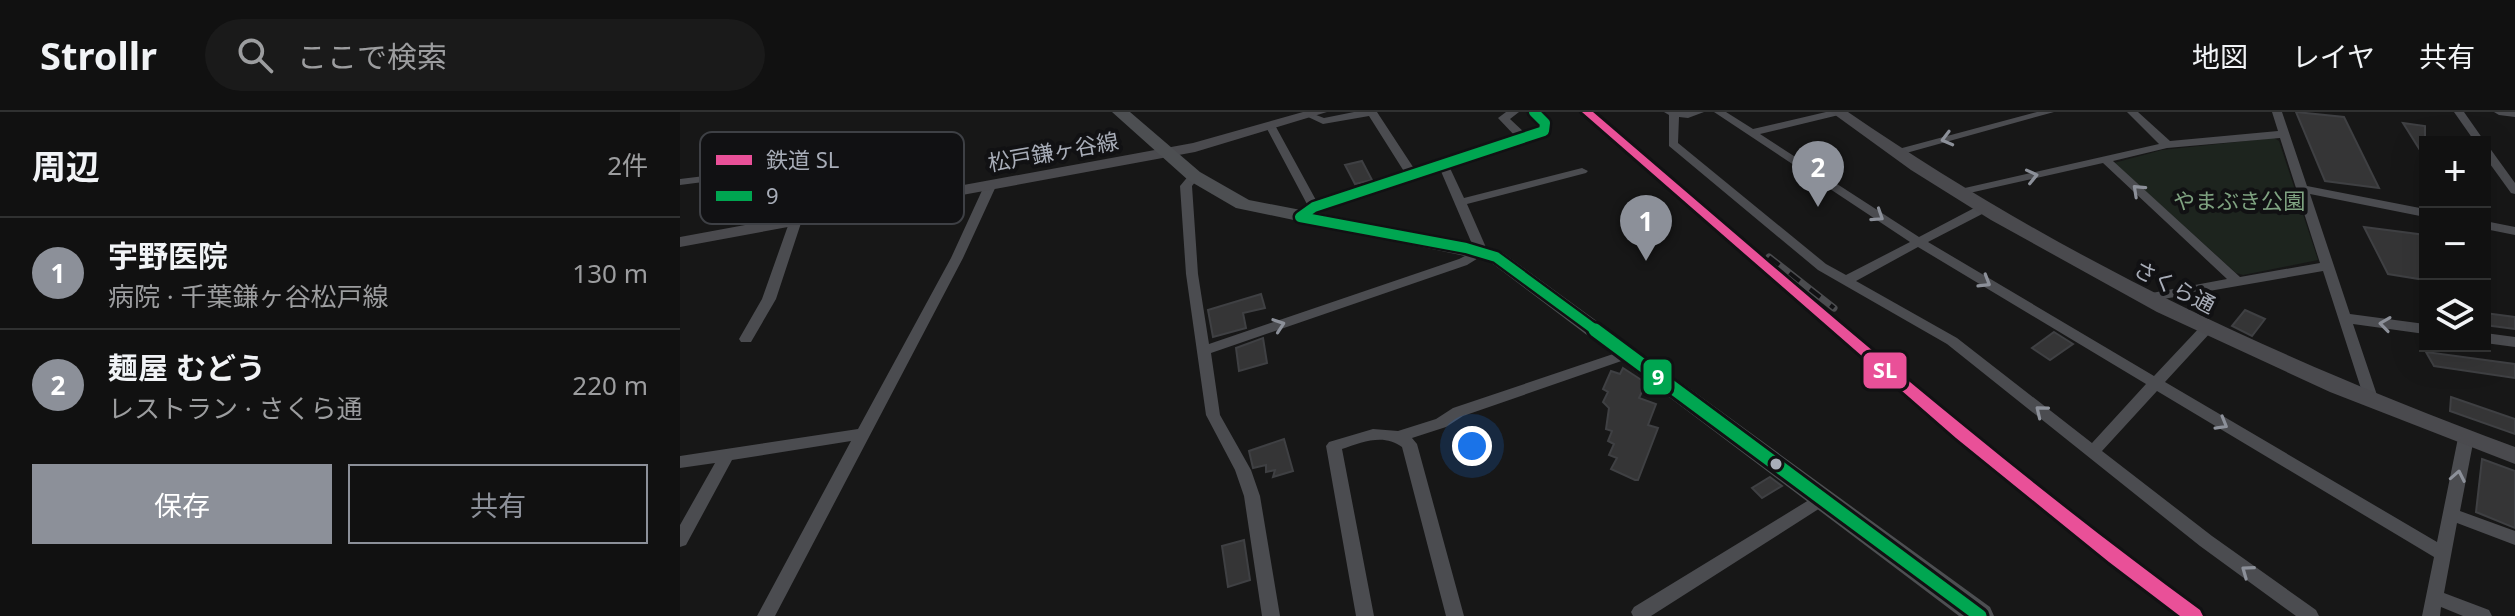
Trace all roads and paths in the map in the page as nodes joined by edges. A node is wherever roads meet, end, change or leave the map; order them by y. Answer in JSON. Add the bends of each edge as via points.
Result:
{"nodes":[{"id":1,"x":1120,"y":112,"type":"edge"},
{"id":2,"x":1366,"y":112,"type":"edge"},
{"id":3,"x":1514,"y":112,"type":"edge"},
{"id":4,"x":1534,"y":112,"type":"edge"},
{"id":5,"x":1699,"y":112,"type":"edge"},
{"id":6,"x":1719,"y":112,"type":"edge"},
{"id":7,"x":1838,"y":112,"type":"edge"},
{"id":8,"x":2049,"y":112,"type":"edge"},
{"id":9,"x":2132,"y":112,"type":"edge"},
{"id":10,"x":2277,"y":112,"type":"edge"},
{"id":11,"x":2459,"y":112,"type":"edge"},
{"id":12,"x":2499,"y":112,"type":"edge"},
{"id":13,"x":1671,"y":113,"type":"edge"},
{"id":14,"x":2515,"y":114,"type":"edge"},
{"id":15,"x":1307,"y":115,"type":"edge"},
{"id":16,"x":1271,"y":127,"type":"junction"},
{"id":17,"x":1751,"y":133,"type":"junction"},
{"id":18,"x":2284,"y":134,"type":"junction"},
{"id":19,"x":2476,"y":136,"type":"edge"},
{"id":20,"x":1523,"y":137,"type":"junction"},
{"id":21,"x":2167,"y":145,"type":"junction"},
{"id":22,"x":1165,"y":153,"type":"junction"},
{"id":23,"x":1895,"y":153,"type":"junction"},
{"id":24,"x":2491,"y":157,"type":"edge"},
{"id":25,"x":2104,"y":158,"type":"junction"},
{"id":26,"x":1443,"y":164,"type":"junction"},
{"id":27,"x":1582,"y":171,"type":"dead end"},
{"id":28,"x":1412,"y":175,"type":"junction"},
{"id":29,"x":1194,"y":176,"type":"junction"},
{"id":30,"x":700,"y":180,"type":"edge"},
{"id":31,"x":680,"y":182,"type":"edge"},
{"id":32,"x":991,"y":184,"type":"junction"},
{"id":33,"x":964,"y":189,"type":"edge"},
{"id":34,"x":2303,"y":189,"type":"junction"},
{"id":35,"x":2515,"y":191,"type":"edge"},
{"id":36,"x":1956,"y":193,"type":"junction"},
{"id":37,"x":1461,"y":202,"type":"junction"},
{"id":38,"x":1982,"y":209,"type":"junction"},
{"id":39,"x":1307,"y":212,"type":"junction"},
{"id":40,"x":2419,"y":212,"type":"edge"},
{"id":41,"x":775,"y":224,"type":"edge"},
{"id":42,"x":795,"y":224,"type":"edge"},
{"id":43,"x":2491,"y":226,"type":"edge"},
{"id":44,"x":2515,"y":231,"type":"edge"},
{"id":45,"x":680,"y":242,"type":"edge"},
{"id":46,"x":1918,"y":242,"type":"junction"},
{"id":47,"x":1482,"y":252,"type":"junction"},
{"id":48,"x":2326,"y":266,"type":"junction"},
{"id":49,"x":1847,"y":280,"type":"junction"},
{"id":50,"x":2236,"y":281,"type":"junction"},
{"id":51,"x":2146,"y":298,"type":"junction"},
{"id":52,"x":2346,"y":318,"type":"junction"},
{"id":53,"x":2419,"y":328,"type":"edge"},
{"id":54,"x":2206,"y":329,"type":"junction"},
{"id":55,"x":746,"y":339,"type":"dead end"},
{"id":56,"x":2491,"y":339,"type":"edge"},
{"id":57,"x":2515,"y":342,"type":"edge"},
{"id":58,"x":1205,"y":350,"type":"junction"},
{"id":59,"x":1628,"y":354,"type":"junction"},
{"id":60,"x":2155,"y":385,"type":"junction"},
{"id":61,"x":2372,"y":401,"type":"junction"},
{"id":62,"x":862,"y":434,"type":"junction"},
{"id":63,"x":1401,"y":436,"type":"junction"},
{"id":64,"x":2466,"y":438,"type":"junction"},
{"id":65,"x":2092,"y":452,"type":"junction"},
{"id":66,"x":727,"y":455,"type":"junction"},
{"id":67,"x":2515,"y":456,"type":"edge"},
{"id":68,"x":680,"y":462,"type":"edge"},
{"id":69,"x":1822,"y":498,"type":"junction"},
{"id":70,"x":2451,"y":514,"type":"junction"},
{"id":71,"x":2515,"y":538,"type":"edge"},
{"id":72,"x":680,"y":540,"type":"edge"},
{"id":73,"x":2443,"y":554,"type":"junction"},
{"id":74,"x":2435,"y":597,"type":"junction"},
{"id":75,"x":766,"y":616,"type":"edge"},
{"id":76,"x":1271,"y":616,"type":"edge"},
{"id":77,"x":1365,"y":616,"type":"edge"},
{"id":78,"x":1455,"y":616,"type":"edge"},
{"id":79,"x":1642,"y":616,"type":"edge"},
{"id":80,"x":1980,"y":616,"type":"edge"},
{"id":81,"x":2310,"y":616,"type":"edge"},
{"id":82,"x":2431,"y":616,"type":"edge"},
{"id":83,"x":2483,"y":616,"type":"edge"}],
"edges":[{"from":1,"to":22,"type":"main road"},
{"from":2,"to":15,"type":"street","via":[[1323,121]]},
{"from":2,"to":28,"type":"street"},
{"from":3,"to":20,"type":"street","via":[[1503,118]]},
{"from":4,"to":20,"type":"street","via":[[1546,129]]},
{"from":5,"to":13,"type":"street"},
{"from":6,"to":17,"type":"street"},
{"from":7,"to":17,"type":"street"},
{"from":7,"to":23,"type":"street","name":"さくら通"},
{"from":8,"to":23,"type":"street","one_way":true},
{"from":9,"to":21,"type":"street"},
{"from":10,"to":18,"type":"street"},
{"from":11,"to":19,"type":"street"},
{"from":12,"to":14,"type":"street"},
{"from":13,"to":49,"type":"street","via":[[1673,144],[1822,267]]},
{"from":15,"to":16,"type":"street","name":"松戸鎌ヶ谷線"},
{"from":16,"to":22,"type":"street","name":"松戸鎌ヶ谷線"},
{"from":16,"to":39,"type":"street"},
{"from":17,"to":46,"type":"street","one_way":true},
{"from":18,"to":21,"type":"street"},
{"from":18,"to":34,"type":"street"},
{"from":20,"to":26,"type":"street"},
{"from":21,"to":25,"type":"street"},
{"from":22,"to":29,"type":"main road"},
{"from":22,"to":32,"type":"street","name":"松戸鎌ヶ谷線"},
{"from":23,"to":36,"type":"street","name":"さくら通"},
{"from":24,"to":35,"type":"street"},
{"from":36,"to":25,"type":"street","one_way":true},
{"from":50,"to":25,"type":"street","one_way":true},
{"from":26,"to":28,"type":"street"},
{"from":26,"to":37,"type":"street"},
{"from":27,"to":37,"type":"street"},
{"from":28,"to":39,"type":"street"},
{"from":29,"to":39,"type":"main road","via":[[1243,204]]},
{"from":29,"to":58,"type":"street","via":[[1186,186],[1192,274]]},
{"from":30,"to":31,"type":"street"},
{"from":32,"to":33,"type":"street","name":"松戸鎌ヶ谷線"},
{"from":32,"to":62,"type":"street"},
{"from":34,"to":40,"type":"street"},
{"from":34,"to":48,"type":"street"},
{"from":36,"to":38,"type":"street","name":"さくら通"},
{"from":37,"to":47,"type":"street"},
{"from":38,"to":46,"type":"street"},
{"from":38,"to":51,"type":"street","name":"さくら通"},
{"from":39,"to":47,"type":"main road"},
{"from":41,"to":45,"type":"street","name":"松戸鎌ヶ谷線"},
{"from":42,"to":55,"type":"street","via":[[769,299]]},
{"from":43,"to":44,"type":"street"},
{"from":46,"to":49,"type":"street"},
{"from":46,"to":60,"type":"street","one_way":true},
{"from":58,"to":47,"type":"street","one_way":true},
{"from":47,"to":59,"type":"main road"},
{"from":48,"to":50,"type":"street"},
{"from":48,"to":52,"type":"street"},
{"from":65,"to":49,"type":"street","one_way":true,"via":[[1952,341]]},
{"from":50,"to":51,"type":"street"},
{"from":51,"to":54,"type":"street","name":"さくら通"},
{"from":53,"to":52,"type":"street","one_way":true},
{"from":52,"to":61,"type":"street"},
{"from":54,"to":60,"type":"street"},
{"from":54,"to":61,"type":"street","name":"さくら通"},
{"from":56,"to":57,"type":"street"},
{"from":58,"to":76,"type":"street","via":[[1213,415],[1252,496]]},
{"from":59,"to":63,"type":"street"},
{"from":59,"to":69,"type":"main road"},
{"from":60,"to":65,"type":"street"},
{"from":60,"to":73,"type":"street","one_way":true},
{"from":61,"to":64,"type":"street","name":"さくら通"},
{"from":62,"to":66,"type":"street"},
{"from":62,"to":75,"type":"street"},
{"from":63,"to":77,"type":"street","via":[[1381,433],[1334,446]]},
{"from":63,"to":78,"type":"street","via":[[1409,444]]},
{"from":64,"to":67,"type":"street","name":"さくら通"},
{"from":70,"to":64,"type":"street","one_way":true},
{"from":81,"to":65,"type":"street","one_way":true},
{"from":66,"to":68,"type":"street"},
{"from":66,"to":72,"type":"street"},
{"from":69,"to":79,"type":"street","via":[[1640,612]]},
{"from":69,"to":80,"type":"main road"},
{"from":70,"to":71,"type":"street"},
{"from":70,"to":73,"type":"street"},
{"from":73,"to":74,"type":"street"},
{"from":74,"to":82,"type":"street"},
{"from":74,"to":83,"type":"street"}]}
